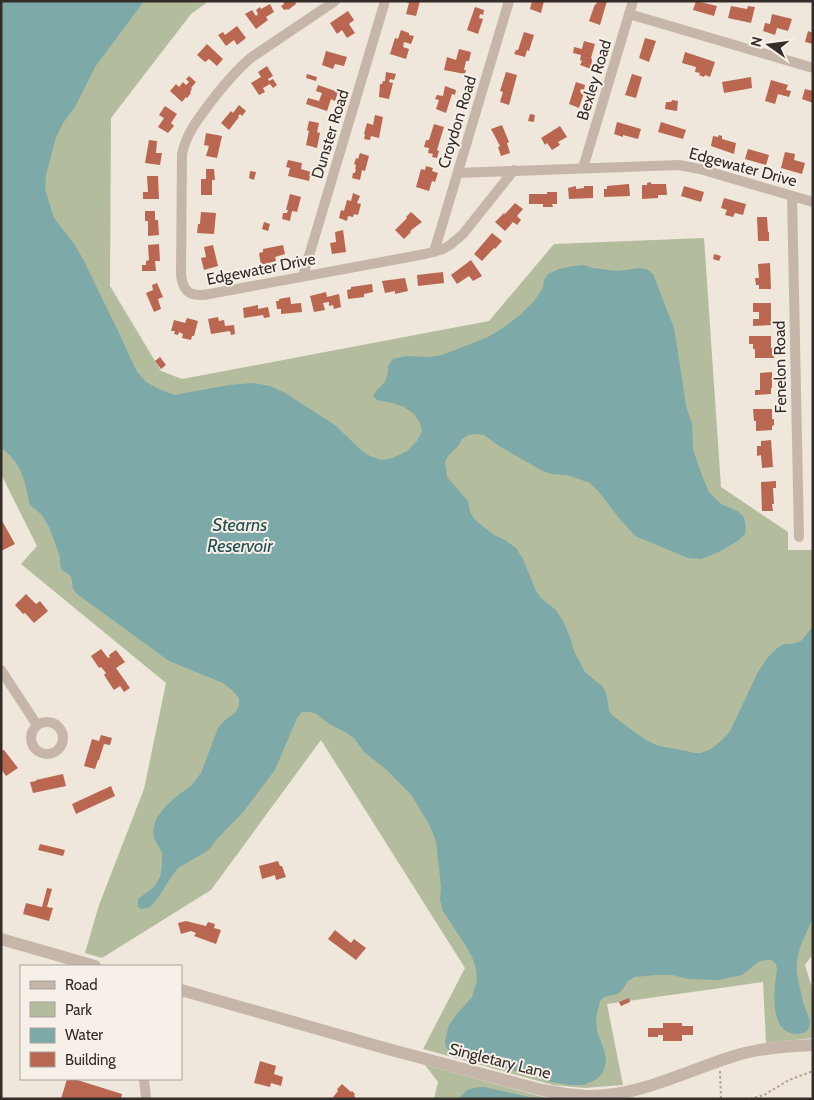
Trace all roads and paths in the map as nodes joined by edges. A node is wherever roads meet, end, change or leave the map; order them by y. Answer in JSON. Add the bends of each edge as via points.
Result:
{"nodes":[{"id":1,"x":335,"y":1,"type":"edge"},
{"id":2,"x":385,"y":1,"type":"edge"},
{"id":3,"x":509,"y":1,"type":"edge"},
{"id":4,"x":633,"y":1,"type":"edge"},
{"id":5,"x":629,"y":14,"type":"junction"},
{"id":6,"x":813,"y":68,"type":"edge"},
{"id":7,"x":583,"y":168,"type":"junction"},
{"id":8,"x":514,"y":170,"type":"junction"},
{"id":9,"x":458,"y":173,"type":"junction"},
{"id":10,"x":792,"y":196,"type":"junction"},
{"id":11,"x":813,"y":202,"type":"edge"},
{"id":12,"x":434,"y":252,"type":"junction"},
{"id":13,"x":303,"y":276,"type":"junction"},
{"id":14,"x":799,"y":537,"type":"dead end"},
{"id":15,"x":1,"y":670,"type":"edge"},
{"id":16,"x":37,"y":725,"type":"dead end"},
{"id":17,"x":1,"y":939,"type":"edge"},
{"id":18,"x":92,"y":965,"type":"edge"},
{"id":19,"x":182,"y":990,"type":"edge"},
{"id":20,"x":813,"y":1045,"type":"edge"},
{"id":21,"x":720,"y":1061,"type":"junction"},
{"id":22,"x":813,"y":1071,"type":"edge"},
{"id":23,"x":144,"y":1080,"type":"edge"},
{"id":24,"x":146,"y":1099,"type":"edge"},
{"id":25,"x":721,"y":1099,"type":"edge"},
{"id":26,"x":750,"y":1099,"type":"edge"}],
"edges":[{"from":1,"to":13,"type":"street","name":"Edgewater Drive","via":[[243,64],[193,127],[182,154],[181,276],[187,291],[204,295]]},
{"from":2,"to":13,"type":"street","name":"Dunster Road"},
{"from":3,"to":9,"type":"street","name":"Croydon Road"},
{"from":4,"to":5,"type":"street","name":"Bexley Road"},
{"from":5,"to":6,"type":"street"},
{"from":5,"to":7,"type":"street","name":"Bexley Road"},
{"from":7,"to":8,"type":"street","name":"Edgewater Drive"},
{"from":7,"to":10,"type":"street","name":"Edgewater Drive","via":[[679,164]]},
{"from":8,"to":9,"type":"street","name":"Edgewater Drive"},
{"from":8,"to":12,"type":"street","name":"Edgewater Drive","via":[[463,234]]},
{"from":9,"to":12,"type":"street","name":"Croydon Road"},
{"from":10,"to":11,"type":"street","name":"Edgewater Drive"},
{"from":10,"to":14,"type":"street","name":"Fenelon Road"},
{"from":12,"to":13,"type":"street","name":"Edgewater Drive"},
{"from":15,"to":16,"type":"street"},
{"from":17,"to":18,"type":"street"},
{"from":19,"to":21,"type":"street","name":"Singletary Lane","via":[[398,1052],[565,1094],[588,1096],[633,1090]]},
{"from":20,"to":21,"type":"street","name":"Singletary Lane","via":[[760,1050]]},
{"from":21,"to":25,"type":"path"},
{"from":22,"to":26,"type":"path"},
{"from":23,"to":24,"type":"street"}]}
